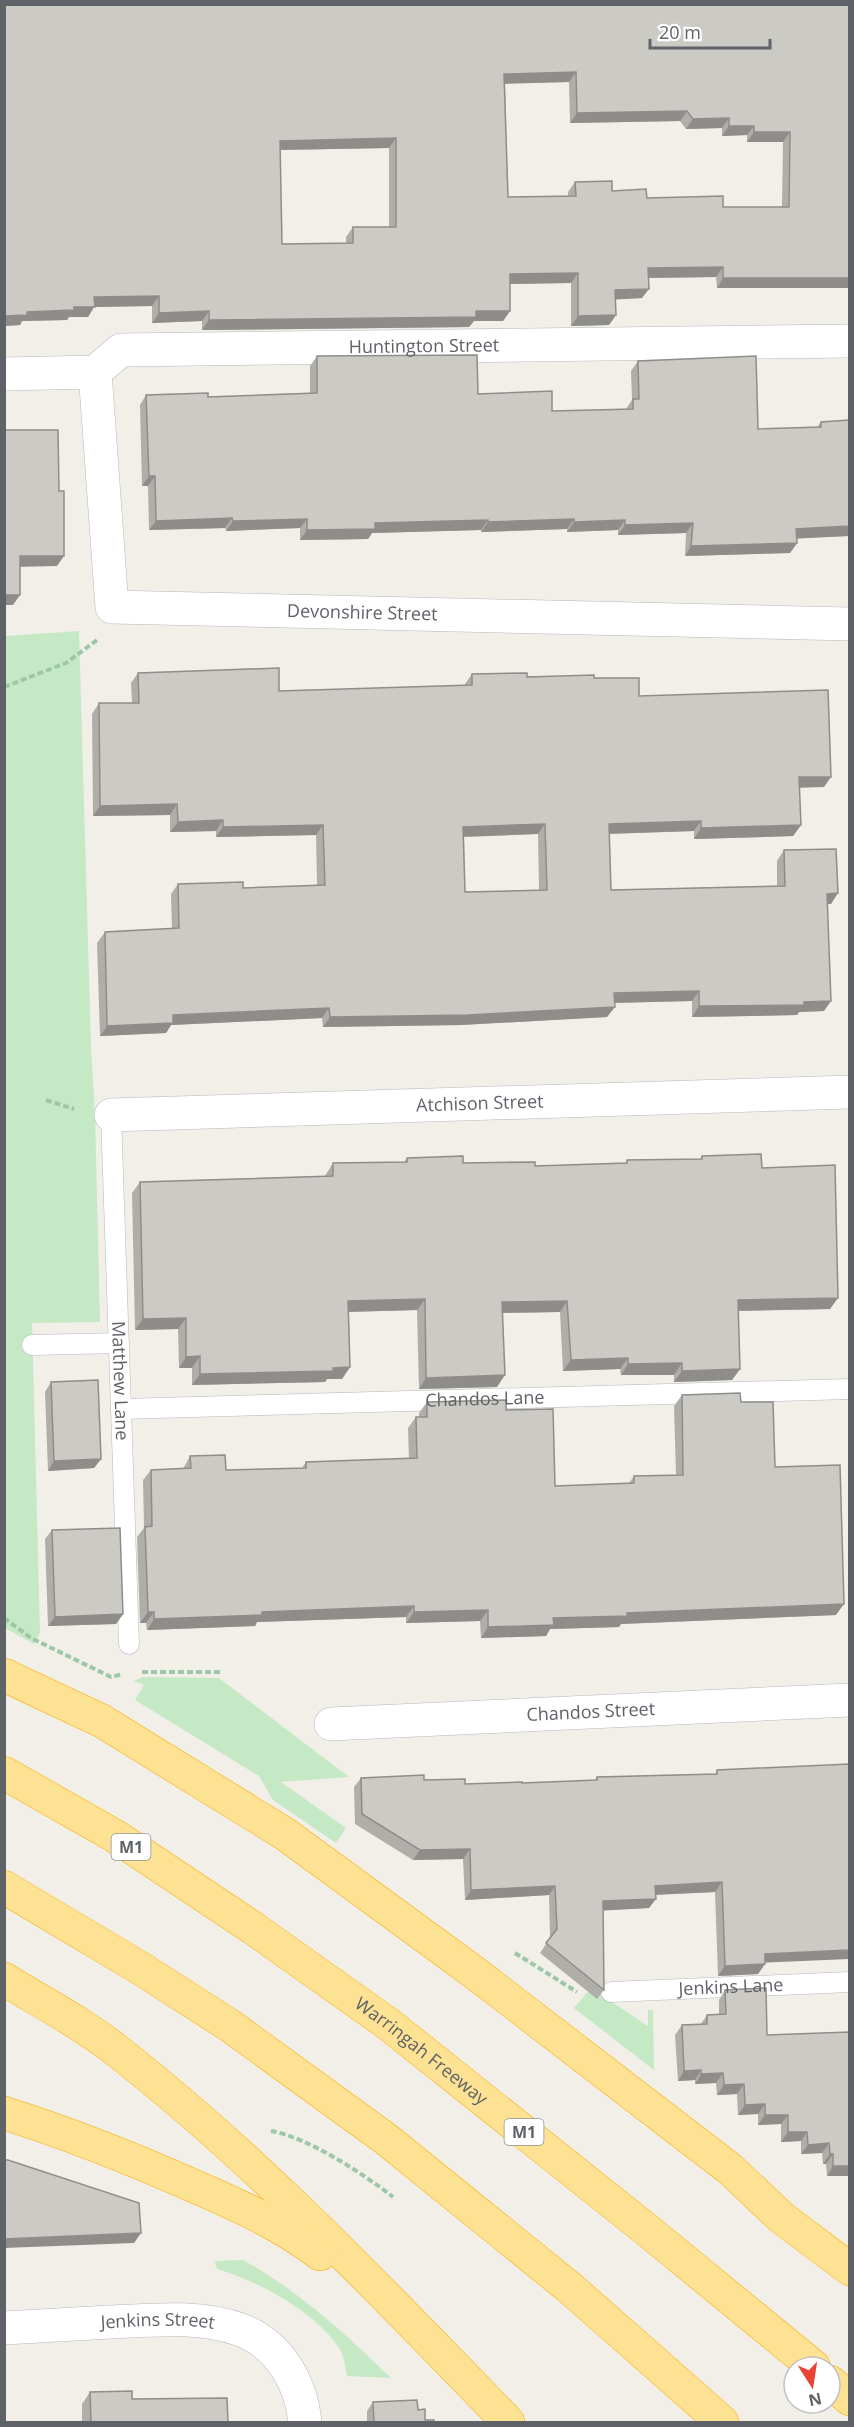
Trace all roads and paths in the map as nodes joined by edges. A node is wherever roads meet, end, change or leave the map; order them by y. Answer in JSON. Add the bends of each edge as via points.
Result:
{"nodes":[{"id":1,"x":849,"y":341,"type":"edge"},
{"id":2,"x":95,"y":372,"type":"junction"},
{"id":3,"x":4,"y":374,"type":"edge"},
{"id":4,"x":112,"y":608,"type":"junction"},
{"id":5,"x":849,"y":624,"type":"edge"},
{"id":6,"x":4,"y":687,"type":"edge"},
{"id":7,"x":849,"y":1092,"type":"edge"},
{"id":8,"x":111,"y":1115,"type":"joint"},
{"id":9,"x":119,"y":1343,"type":"junction"},
{"id":10,"x":32,"y":1345,"type":"dead end"},
{"id":11,"x":849,"y":1389,"type":"edge"},
{"id":12,"x":121,"y":1409,"type":"junction"},
{"id":13,"x":129,"y":1644,"type":"dead end"},
{"id":14,"x":4,"y":1675,"type":"edge"},
{"id":15,"x":849,"y":1700,"type":"edge"},
{"id":16,"x":331,"y":1724,"type":"dead end"},
{"id":17,"x":4,"y":1773,"type":"edge"},
{"id":18,"x":4,"y":1887,"type":"edge"},
{"id":19,"x":4,"y":1979,"type":"edge"},
{"id":20,"x":849,"y":1982,"type":"edge"},
{"id":21,"x":611,"y":1992,"type":"dead end"},
{"id":22,"x":4,"y":2112,"type":"edge"},
{"id":23,"x":267,"y":2130,"type":"dead end"},
{"id":24,"x":401,"y":2203,"type":"dead end"},
{"id":25,"x":849,"y":2269,"type":"edge"},
{"id":26,"x":406,"y":2317,"type":"junction"},
{"id":27,"x":4,"y":2328,"type":"edge"},
{"id":28,"x":799,"y":2355,"type":"edge"},
{"id":29,"x":305,"y":2422,"type":"edge"},
{"id":30,"x":508,"y":2422,"type":"edge"},
{"id":31,"x":722,"y":2422,"type":"edge"}],
"edges":[{"from":1,"to":2,"type":"street","name":"Huntington Street","via":[[121,350]]},
{"from":2,"to":3,"type":"street"},
{"from":2,"to":4,"type":"street"},
{"from":4,"to":5,"type":"street","name":"Devonshire Street"},
{"from":4,"to":6,"type":"path","via":[[99,638],[66,663]]},
{"from":7,"to":8,"type":"street","name":"Atchison Street"},
{"from":8,"to":9,"type":"lane","name":"Matthew Lane"},
{"from":9,"to":10,"type":"lane"},
{"from":9,"to":12,"type":"lane","name":"Matthew Lane"},
{"from":11,"to":12,"type":"lane","name":"Chandos Lane"},
{"from":12,"to":13,"type":"lane","name":"Matthew Lane"},
{"from":14,"to":25,"type":"highway","via":[[102,1721],[285,1834],[493,1986],[730,2169],[782,2218]]},
{"from":15,"to":16,"type":"street","name":"Chandos Street"},
{"from":17,"to":28,"type":"highway","name":"Warringah Freeway","number":"M1","via":[[115,1836],[387,2023]]},
{"from":18,"to":31,"type":"highway","via":[[229,2025],[386,2139],[570,2288]]},
{"from":19,"to":26,"type":"highway","via":[[114,2049],[208,2127],[277,2188]]},
{"from":20,"to":21,"type":"lane","name":"Jenkins Lane"},
{"from":22,"to":26,"type":"highway","via":[[155,2168],[292,2232]]},
{"from":23,"to":24,"type":"path","via":[[285,2133],[328,2156],[374,2182]]},
{"from":26,"to":30,"type":"highway"},
{"from":27,"to":29,"type":"street","name":"Jenkins Street","via":[[162,2319],[242,2330],[272,2349],[294,2375]]}]}
